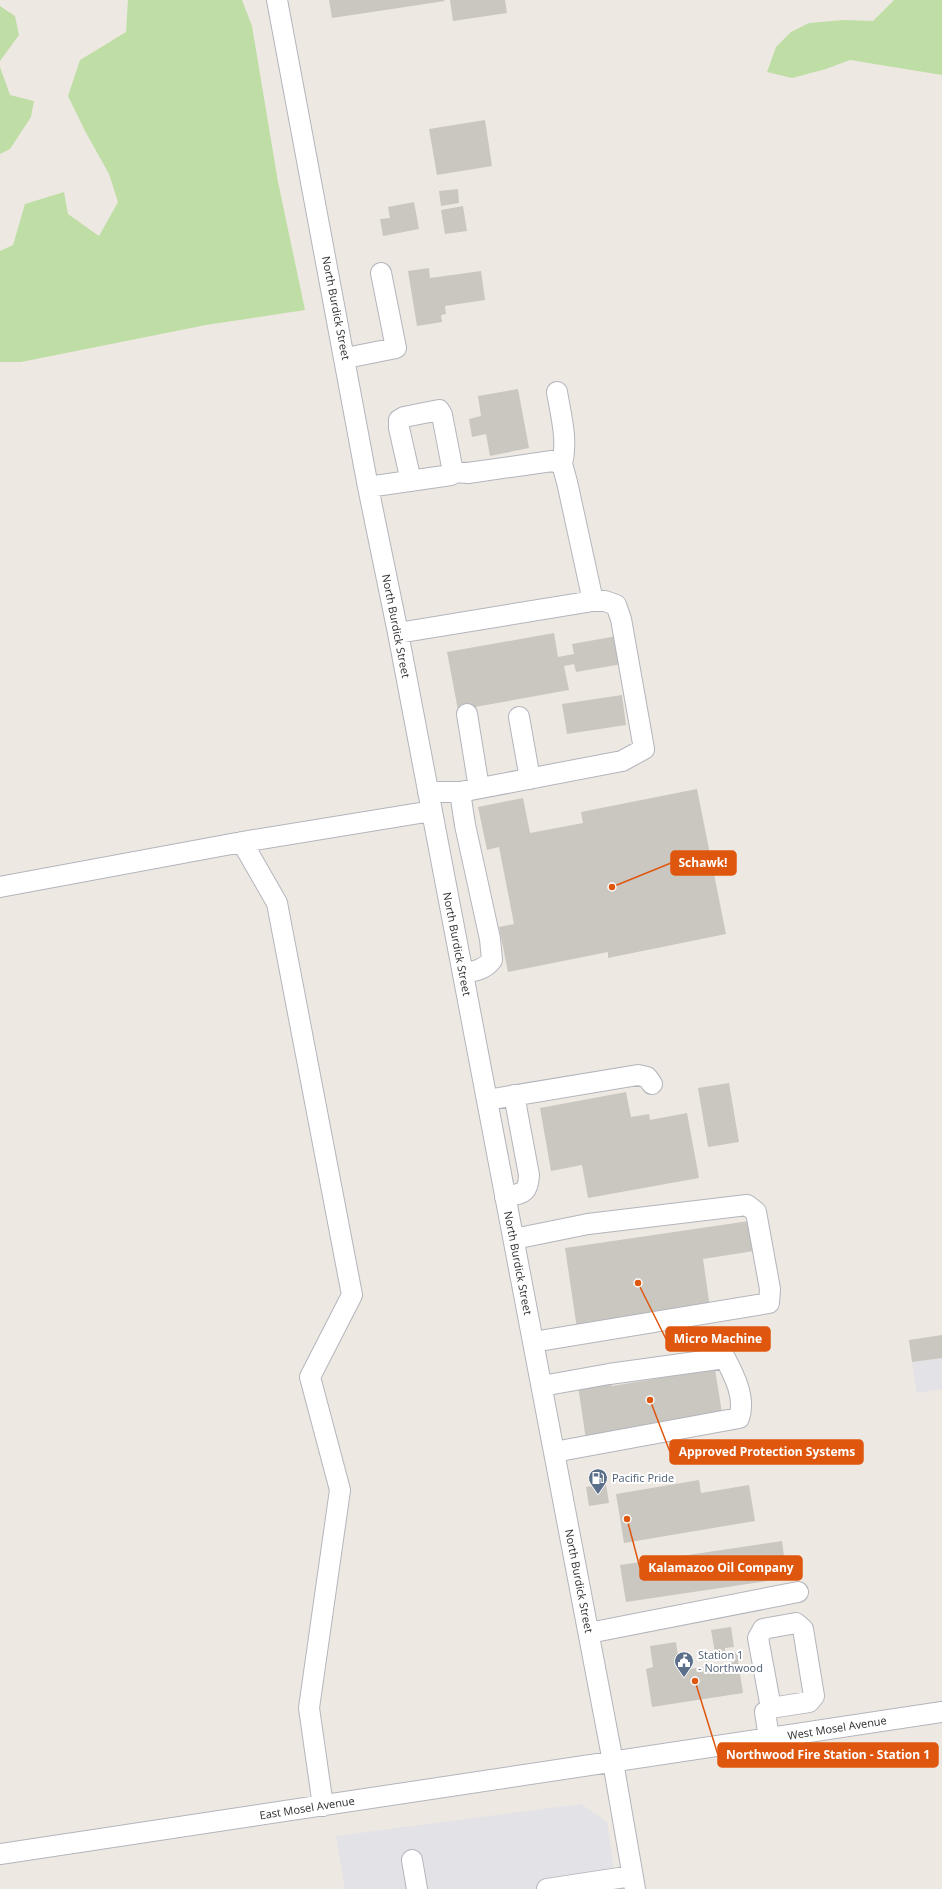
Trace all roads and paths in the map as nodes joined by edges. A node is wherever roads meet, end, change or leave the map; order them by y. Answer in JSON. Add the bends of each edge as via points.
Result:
{"nodes":[{"id":1,"x":277,"y":0,"type":"edge"},
{"id":2,"x":381,"y":273,"type":"dead end"},
{"id":3,"x":346,"y":358,"type":"junction"},
{"id":4,"x":557,"y":392,"type":"dead end"},
{"id":5,"x":562,"y":464,"type":"junction"},
{"id":6,"x":453,"y":472,"type":"junction"},
{"id":7,"x":411,"y":481,"type":"junction"},
{"id":8,"x":368,"y":487,"type":"junction"},
{"id":9,"x":593,"y":601,"type":"junction"},
{"id":10,"x":398,"y":633,"type":"junction"},
{"id":11,"x":467,"y":714,"type":"dead end"},
{"id":12,"x":519,"y":717,"type":"dead end"},
{"id":13,"x":530,"y":779,"type":"junction"},
{"id":14,"x":479,"y":788,"type":"junction"},
{"id":15,"x":428,"y":792,"type":"junction"},
{"id":16,"x":460,"y":792,"type":"junction"},
{"id":17,"x":432,"y":812,"type":"junction"},
{"id":18,"x":242,"y":842,"type":"junction"},
{"id":19,"x":0,"y":887,"type":"edge"},
{"id":20,"x":463,"y":973,"type":"junction"},
{"id":21,"x":652,"y":1084,"type":"dead end"},
{"id":22,"x":514,"y":1095,"type":"junction"},
{"id":23,"x":487,"y":1100,"type":"junction"},
{"id":24,"x":524,"y":1145,"type":"junction"},
{"id":25,"x":496,"y":1150,"type":"junction"},
{"id":26,"x":505,"y":1197,"type":"junction"},
{"id":27,"x":514,"y":1239,"type":"junction"},
{"id":28,"x":533,"y":1342,"type":"junction"},
{"id":29,"x":542,"y":1386,"type":"junction"},
{"id":30,"x":554,"y":1452,"type":"junction"},
{"id":31,"x":798,"y":1592,"type":"dead end"},
{"id":32,"x":589,"y":1633,"type":"junction"},
{"id":33,"x":771,"y":1708,"type":"dead end"},
{"id":34,"x":942,"y":1712,"type":"edge"},
{"id":35,"x":769,"y":1738,"type":"junction"},
{"id":36,"x":613,"y":1762,"type":"junction"},
{"id":37,"x":323,"y":1806,"type":"junction"},
{"id":38,"x":0,"y":1854,"type":"edge"},
{"id":39,"x":412,"y":1860,"type":"dead end"},
{"id":40,"x":633,"y":1882,"type":"edge"},
{"id":41,"x":417,"y":1889,"type":"edge"},
{"id":42,"x":547,"y":1889,"type":"edge"}],
"edges":[{"from":1,"to":3,"type":"street","name":"North Burdick Street"},
{"from":2,"to":3,"type":"street","via":[[396,348]]},
{"from":3,"to":8,"type":"street","name":"North Burdick Street"},
{"from":4,"to":5,"type":"street","via":[[565,453]]},
{"from":5,"to":6,"type":"street","via":[[552,461],[468,473]]},
{"from":5,"to":9,"type":"street"},
{"from":6,"to":7,"type":"street","via":[[451,475]]},
{"from":6,"to":7,"type":"street","via":[[439,410],[404,417],[399,420],[399,428]]},
{"from":7,"to":8,"type":"street"},
{"from":8,"to":10,"type":"street","name":"North Burdick Street"},
{"from":9,"to":10,"type":"street"},
{"from":9,"to":13,"type":"street","via":[[605,601],[616,605],[621,618],[644,749],[622,761]]},
{"from":10,"to":15,"type":"street","name":"North Burdick Street"},
{"from":11,"to":14,"type":"street"},
{"from":12,"to":13,"type":"street"},
{"from":13,"to":14,"type":"street"},
{"from":14,"to":16,"type":"street"},
{"from":15,"to":16,"type":"street"},
{"from":15,"to":17,"type":"street","name":"North Burdick Street"},
{"from":16,"to":20,"type":"street","via":[[492,960],[481,970]]},
{"from":17,"to":18,"type":"street"},
{"from":17,"to":20,"type":"street","name":"North Burdick Street"},
{"from":18,"to":19,"type":"street"},
{"from":18,"to":37,"type":"street","via":[[277,903],[352,1295],[310,1377],[340,1490],[309,1708]]},
{"from":20,"to":23,"type":"street","name":"North Burdick Street"},
{"from":21,"to":22,"type":"street","via":[[647,1077],[638,1075]]},
{"from":22,"to":23,"type":"street"},
{"from":22,"to":24,"type":"street"},
{"from":23,"to":25,"type":"street","name":"North Burdick Street"},
{"from":24,"to":25,"type":"street"},
{"from":24,"to":26,"type":"street","via":[[529,1175],[528,1187],[523,1193]]},
{"from":25,"to":26,"type":"street","name":"North Burdick Street"},
{"from":26,"to":27,"type":"street","name":"North Burdick Street"},
{"from":27,"to":28,"type":"street","name":"North Burdick Street"},
{"from":27,"to":28,"type":"street","via":[[588,1224],[747,1205],[756,1212],[770,1289],[769,1303]]},
{"from":28,"to":29,"type":"street","name":"North Burdick Street"},
{"from":29,"to":30,"type":"street","name":"North Burdick Street"},
{"from":29,"to":30,"type":"street","via":[[725,1358],[736,1380],[742,1409],[739,1418]]},
{"from":30,"to":32,"type":"street","name":"North Burdick Street"},
{"from":31,"to":32,"type":"street"},
{"from":32,"to":36,"type":"street","name":"North Burdick Street"},
{"from":33,"to":35,"type":"street","via":[[765,1712]]},
{"from":34,"to":35,"type":"street","name":"West Mosel Avenue"},
{"from":35,"to":36,"type":"street","name":"West Mosel Avenue"},
{"from":36,"to":37,"type":"street","name":"East Mosel Avenue"},
{"from":36,"to":40,"type":"street","name":"North Burdick Street"},
{"from":37,"to":38,"type":"street","name":"East Mosel Avenue"},
{"from":39,"to":41,"type":"street"},
{"from":40,"to":42,"type":"street"}]}
